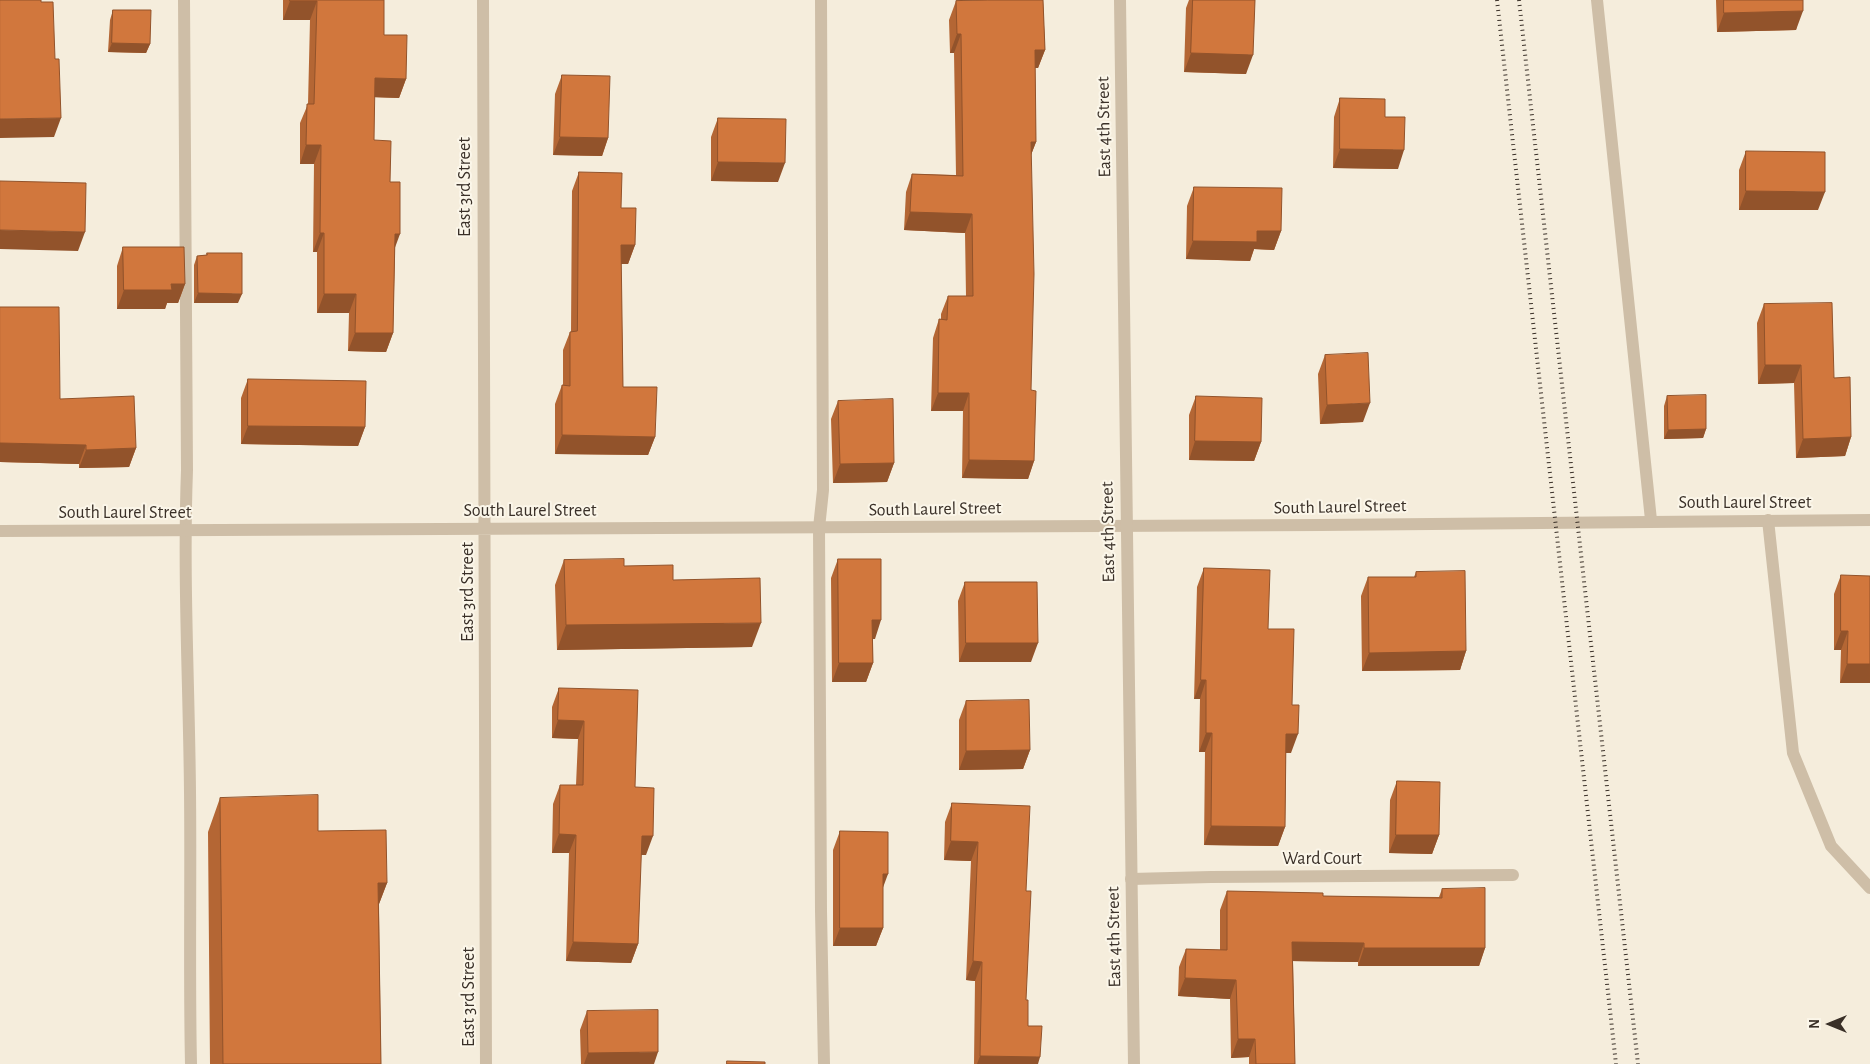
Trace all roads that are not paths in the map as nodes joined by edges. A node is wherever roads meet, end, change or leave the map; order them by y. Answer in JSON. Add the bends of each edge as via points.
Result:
{"nodes":[{"id":1,"x":184,"y":0,"type":"edge"},
{"id":2,"x":483,"y":0,"type":"edge"},
{"id":3,"x":821,"y":0,"type":"edge"},
{"id":4,"x":1120,"y":0,"type":"edge"},
{"id":5,"x":1597,"y":0,"type":"edge"},
{"id":6,"x":1652,"y":520,"type":"junction"},
{"id":7,"x":1768,"y":520,"type":"junction"},
{"id":8,"x":1870,"y":520,"type":"edge"},
{"id":9,"x":1125,"y":525,"type":"junction"},
{"id":10,"x":819,"y":528,"type":"junction"},
{"id":11,"x":485,"y":529,"type":"junction"},
{"id":12,"x":185,"y":530,"type":"junction"},
{"id":13,"x":0,"y":531,"type":"edge"},
{"id":14,"x":1513,"y":875,"type":"dead end"},
{"id":15,"x":1131,"y":880,"type":"junction"},
{"id":16,"x":1870,"y":888,"type":"edge"},
{"id":17,"x":191,"y":1064,"type":"edge"},
{"id":18,"x":486,"y":1064,"type":"edge"},
{"id":19,"x":824,"y":1064,"type":"edge"},
{"id":20,"x":1134,"y":1064,"type":"edge"}],
"edges":[{"from":1,"to":12,"type":"street","via":[[188,470]]},
{"from":2,"to":11,"type":"street","name":"East 3rd Street"},
{"from":3,"to":10,"type":"street","via":[[823,490]]},
{"from":4,"to":9,"type":"street","name":"East 4th Street"},
{"from":5,"to":6,"type":"street"},
{"from":6,"to":7,"type":"street","name":"South Laurel Street"},
{"from":6,"to":9,"type":"street","name":"South Laurel Street"},
{"from":7,"to":8,"type":"street","name":"South Laurel Street"},
{"from":7,"to":16,"type":"street","via":[[1793,753],[1831,846]]},
{"from":9,"to":10,"type":"street","name":"South Laurel Street"},
{"from":9,"to":15,"type":"street","name":"East 4th Street"},
{"from":10,"to":11,"type":"street","name":"South Laurel Street"},
{"from":10,"to":19,"type":"street"},
{"from":11,"to":12,"type":"street","name":"South Laurel Street"},
{"from":11,"to":18,"type":"street","name":"East 3rd Street"},
{"from":12,"to":13,"type":"street","name":"South Laurel Street"},
{"from":12,"to":17,"type":"street"},
{"from":14,"to":15,"type":"street","name":"Ward Court"},
{"from":15,"to":20,"type":"street","name":"East 4th Street"}]}
